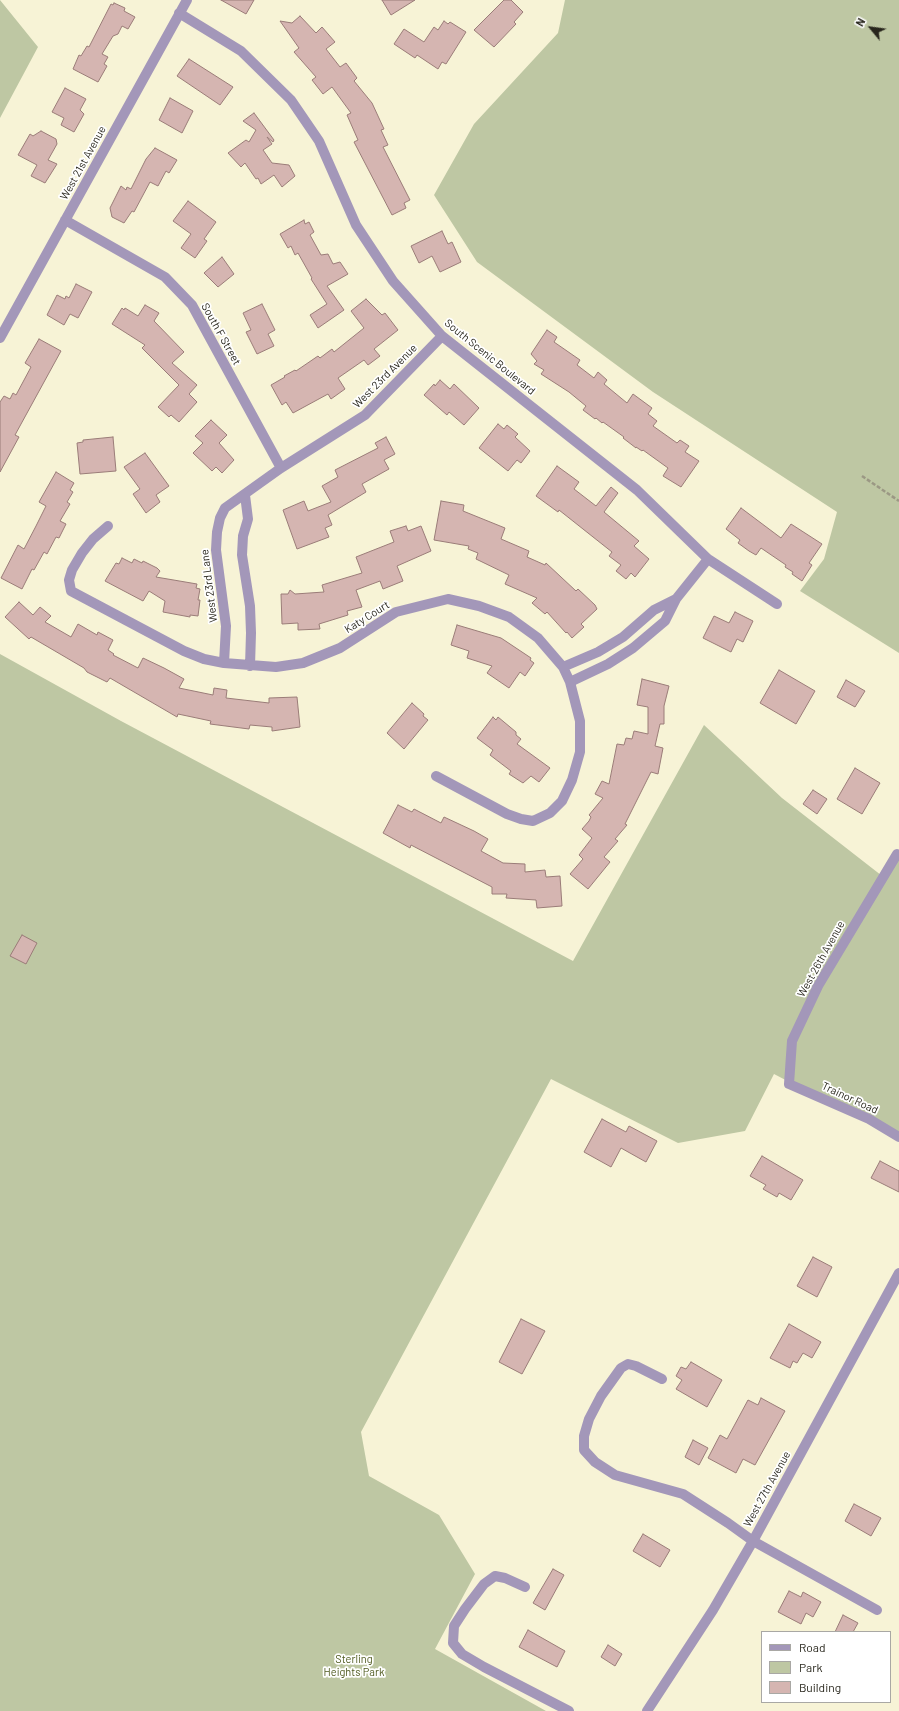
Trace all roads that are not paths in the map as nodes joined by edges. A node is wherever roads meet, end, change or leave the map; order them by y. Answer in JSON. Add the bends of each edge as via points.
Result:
{"nodes":[{"id":1,"x":186,"y":0,"type":"edge"},
{"id":2,"x":179,"y":13,"type":"junction"},
{"id":3,"x":65,"y":220,"type":"junction"},
{"id":4,"x":442,"y":336,"type":"junction"},
{"id":5,"x":0,"y":338,"type":"edge"},
{"id":6,"x":281,"y":468,"type":"junction"},
{"id":7,"x":245,"y":495,"type":"junction"},
{"id":8,"x":108,"y":526,"type":"dead end"},
{"id":9,"x":708,"y":559,"type":"junction"},
{"id":10,"x":676,"y":599,"type":"junction"},
{"id":11,"x":777,"y":604,"type":"dead end"},
{"id":12,"x":224,"y":663,"type":"junction"},
{"id":13,"x":250,"y":666,"type":"junction"},
{"id":14,"x":563,"y":667,"type":"junction"},
{"id":15,"x":570,"y":682,"type":"junction"},
{"id":16,"x":436,"y":776,"type":"dead end"},
{"id":17,"x":897,"y":854,"type":"dead end"},
{"id":18,"x":789,"y":1084,"type":"joint"},
{"id":19,"x":899,"y":1137,"type":"edge"},
{"id":20,"x":899,"y":1273,"type":"edge"},
{"id":21,"x":662,"y":1379,"type":"dead end"},
{"id":22,"x":752,"y":1541,"type":"junction"},
{"id":23,"x":525,"y":1587,"type":"dead end"},
{"id":24,"x":876,"y":1610,"type":"dead end"},
{"id":25,"x":569,"y":1711,"type":"edge"},
{"id":26,"x":647,"y":1711,"type":"edge"}],
"edges":[{"from":1,"to":2,"type":"street","name":"West 21st Avenue"},
{"from":2,"to":3,"type":"street","name":"West 21st Avenue"},
{"from":2,"to":4,"type":"street","name":"South Scenic Boulevard","via":[[241,51],[291,100],[319,141],[356,225],[393,281]]},
{"from":3,"to":5,"type":"street","name":"West 21st Avenue"},
{"from":3,"to":6,"type":"street","name":"South F Street","via":[[165,277],[192,305]]},
{"from":4,"to":6,"type":"street","name":"West 23rd Avenue","via":[[365,415]]},
{"from":4,"to":9,"type":"street","name":"South Scenic Boulevard","via":[[636,490]]},
{"from":6,"to":7,"type":"street","name":"West 23rd Lane"},
{"from":7,"to":12,"type":"street","name":"West 23rd Lane","via":[[225,508],[217,532],[217,565],[226,626]]},
{"from":7,"to":13,"type":"street","via":[[248,519],[243,536],[242,555],[250,606]]},
{"from":8,"to":12,"type":"street","name":"Katy Court","via":[[93,539],[72,570],[69,580],[71,591],[184,651]]},
{"from":9,"to":10,"type":"street"},
{"from":9,"to":11,"type":"street","name":"South Scenic Boulevard"},
{"from":10,"to":14,"type":"street","via":[[654,610],[623,637],[598,652]]},
{"from":10,"to":15,"type":"street","via":[[665,621],[633,648],[608,664]]},
{"from":12,"to":13,"type":"street","name":"Katy Court"},
{"from":13,"to":14,"type":"street","name":"Katy Court","via":[[276,667],[303,663],[340,648],[396,612],[448,599],[479,606],[509,617],[538,638]]},
{"from":14,"to":15,"type":"street","name":"Katy Court"},
{"from":15,"to":16,"type":"street","name":"Katy Court","via":[[580,721],[580,752],[572,780],[562,800],[550,813],[533,821],[521,819]]},
{"from":17,"to":18,"type":"street","name":"West 26th Avenue","via":[[818,986],[792,1042]]},
{"from":18,"to":19,"type":"street","name":"Trainor Road","via":[[868,1119]]},
{"from":20,"to":22,"type":"street","name":"West 27th Avenue"},
{"from":21,"to":22,"type":"street","via":[[636,1366],[628,1364],[621,1368],[601,1396],[589,1419],[584,1436],[584,1450],[595,1462],[615,1475],[683,1494]]},
{"from":22,"to":24,"type":"street"},
{"from":22,"to":26,"type":"street","name":"West 27th Avenue","via":[[713,1610]]},
{"from":23,"to":25,"type":"street","via":[[495,1576],[484,1584],[454,1626],[453,1643],[462,1654],[484,1667]]}]}
